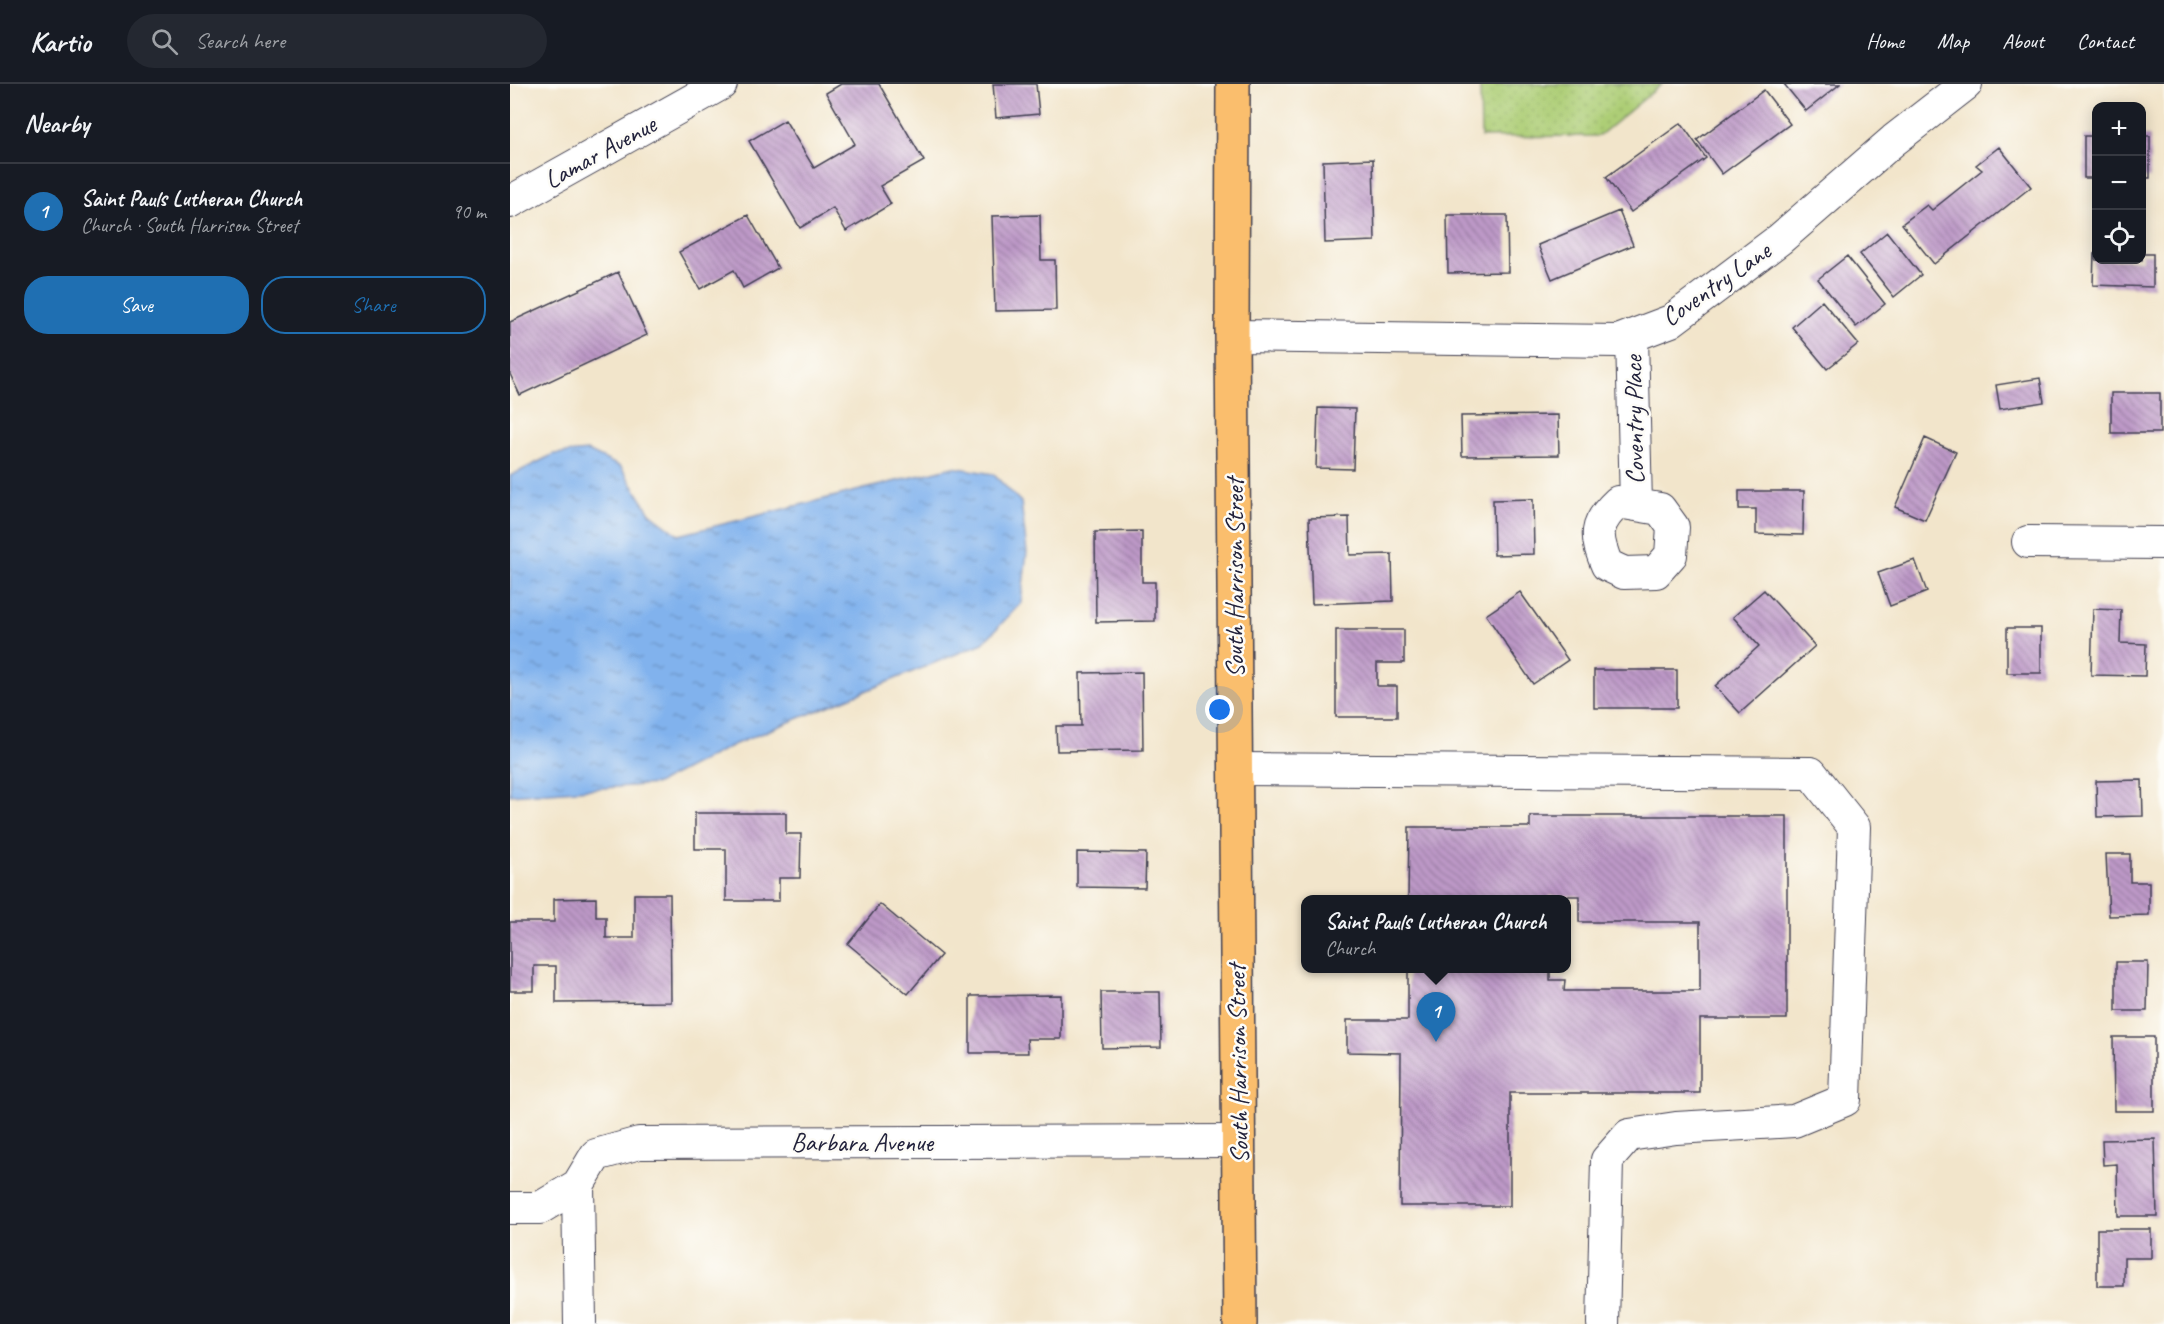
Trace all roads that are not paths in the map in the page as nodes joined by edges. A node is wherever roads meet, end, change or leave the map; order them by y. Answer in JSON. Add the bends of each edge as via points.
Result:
{"nodes":[{"id":1,"x":721,"y":84,"type":"edge"},
{"id":2,"x":1233,"y":84,"type":"edge"},
{"id":3,"x":1966,"y":84,"type":"edge"},
{"id":4,"x":510,"y":202,"type":"edge"},
{"id":5,"x":1232,"y":336,"type":"junction"},
{"id":6,"x":1632,"y":336,"type":"junction"},
{"id":7,"x":1636,"y":505,"type":"dead end"},
{"id":8,"x":2028,"y":542,"type":"dead end"},
{"id":9,"x":2164,"y":543,"type":"edge"},
{"id":10,"x":1235,"y":769,"type":"junction"},
{"id":11,"x":1238,"y":1141,"type":"junction"},
{"id":12,"x":578,"y":1185,"type":"junction"},
{"id":13,"x":510,"y":1208,"type":"edge"},
{"id":14,"x":580,"y":1324,"type":"edge"},
{"id":15,"x":1240,"y":1324,"type":"edge"},
{"id":16,"x":1603,"y":1324,"type":"edge"}],
"edges":[{"from":1,"to":4,"type":"street","name":"Lamar Avenue"},
{"from":2,"to":5,"type":"main road","name":"South Harrison Street"},
{"from":3,"to":6,"type":"street","name":"Coventry Lane","via":[[1894,140],[1780,239],[1671,321]]},
{"from":5,"to":6,"type":"street","name":"Coventry Lane","via":[[1618,341]]},
{"from":5,"to":10,"type":"main road","name":"South Harrison Street"},
{"from":6,"to":7,"type":"street","name":"Coventry Place"},
{"from":8,"to":9,"type":"street"},
{"from":10,"to":11,"type":"main road","name":"South Harrison Street"},
{"from":10,"to":16,"type":"street","via":[[1811,774],[1854,827],[1845,1100],[1794,1121],[1676,1128],[1629,1135],[1607,1160]]},
{"from":11,"to":12,"type":"street","name":"Barbara Avenue","via":[[639,1143],[596,1155]]},
{"from":11,"to":15,"type":"main road","name":"South Harrison Street"},
{"from":12,"to":13,"type":"street","name":"Barbara Avenue","via":[[540,1208]]},
{"from":12,"to":14,"type":"street"}]}
